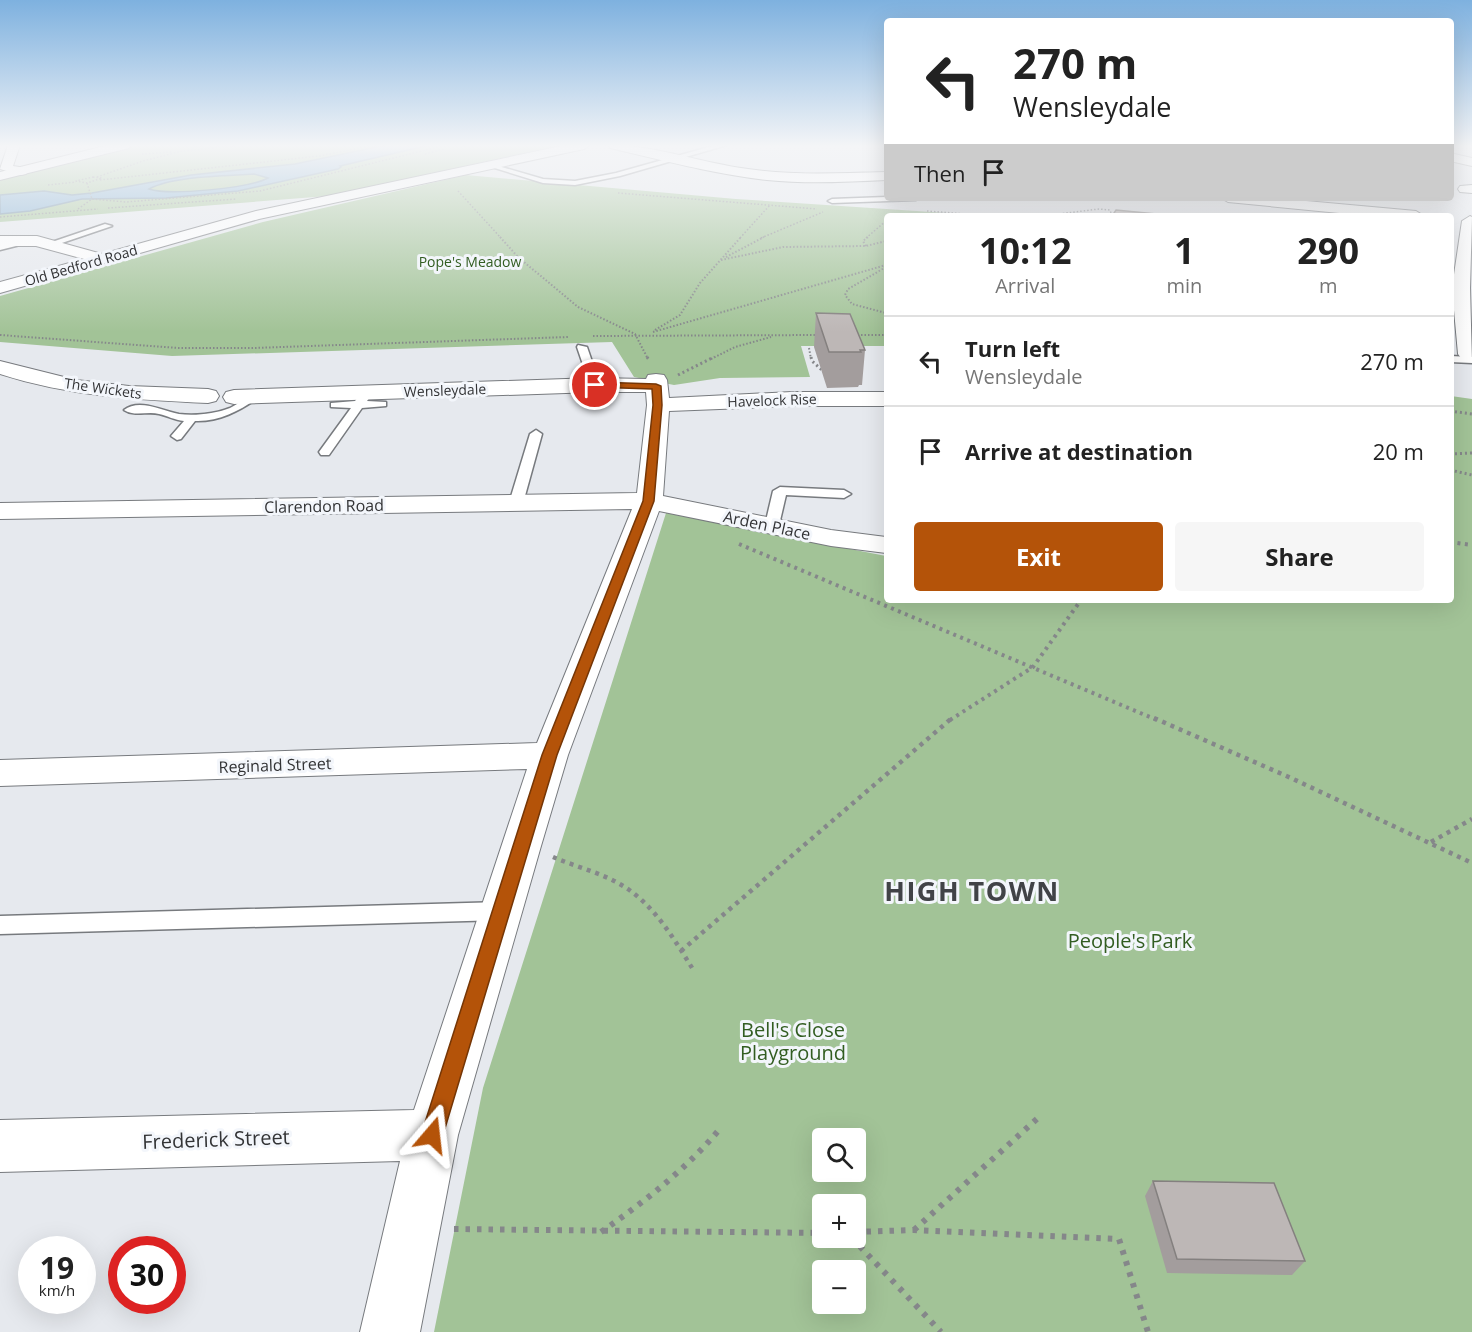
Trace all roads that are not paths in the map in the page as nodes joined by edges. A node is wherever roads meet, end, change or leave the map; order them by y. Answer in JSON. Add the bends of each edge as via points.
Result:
{"nodes":[{"id":1,"x":292,"y":207,"type":"edge"},
{"id":2,"x":1324,"y":207,"type":"edge"},
{"id":3,"x":1385,"y":213,"type":"edge"},
{"id":4,"x":1454,"y":219,"type":"edge"},
{"id":5,"x":1471,"y":221,"type":"edge"},
{"id":6,"x":108,"y":226,"type":"dead end"},
{"id":7,"x":0,"y":241,"type":"edge"},
{"id":8,"x":24,"y":241,"type":"junction"},
{"id":9,"x":50,"y":244,"type":"junction"},
{"id":10,"x":0,"y":248,"type":"edge"},
{"id":11,"x":103,"y":259,"type":"junction"},
{"id":12,"x":0,"y":288,"type":"edge"},
{"id":13,"x":1456,"y":288,"type":"edge"},
{"id":14,"x":582,"y":347,"type":"dead end"},
{"id":15,"x":1472,"y":358,"type":"edge"},
{"id":16,"x":1454,"y":359,"type":"edge"},
{"id":17,"x":0,"y":367,"type":"edge"},
{"id":18,"x":112,"y":373,"type":"dead end"},
{"id":19,"x":595,"y":385,"type":"junction"},
{"id":20,"x":86,"y":386,"type":"junction"},
{"id":21,"x":657,"y":390,"type":"junction"},
{"id":22,"x":208,"y":396,"type":"dead end"},
{"id":23,"x":873,"y":396,"type":"edge"},
{"id":24,"x":244,"y":397,"type":"joint"},
{"id":25,"x":369,"y":400,"type":"junction"},
{"id":26,"x":335,"y":405,"type":"dead end"},
{"id":27,"x":130,"y":410,"type":"dead end"},
{"id":28,"x":192,"y":418,"type":"junction"},
{"id":29,"x":536,"y":434,"type":"dead end"},
{"id":30,"x":177,"y":436,"type":"dead end"},
{"id":31,"x":325,"y":452,"type":"dead end"},
{"id":32,"x":844,"y":494,"type":"dead end"},
{"id":33,"x":649,"y":501,"type":"junction"},
{"id":34,"x":516,"y":503,"type":"junction"},
{"id":35,"x":0,"y":511,"type":"edge"},
{"id":36,"x":772,"y":525,"type":"junction"},
{"id":37,"x":884,"y":545,"type":"edge"},
{"id":38,"x":550,"y":755,"type":"junction"},
{"id":39,"x":0,"y":773,"type":"edge"},
{"id":40,"x":501,"y":911,"type":"junction"},
{"id":41,"x":0,"y":925,"type":"edge"},
{"id":42,"x":432,"y":1135,"type":"junction"},
{"id":43,"x":0,"y":1146,"type":"edge"},
{"id":44,"x":390,"y":1332,"type":"edge"}],
"edges":[{"from":1,"to":11,"type":"main road","name":"Old Bedford Road"},
{"from":2,"to":3,"type":"main road"},
{"from":4,"to":5,"type":"main road"},
{"from":5,"to":13,"type":"main road"},
{"from":6,"to":9,"type":"lane"},
{"from":7,"to":8,"type":"main road"},
{"from":8,"to":9,"type":"main road"},
{"from":8,"to":10,"type":"lane"},
{"from":9,"to":11,"type":"main road"},
{"from":11,"to":12,"type":"main road","name":"Old Bedford Road"},
{"from":13,"to":15,"type":"main road","via":[[1468,354]]},
{"from":14,"to":19,"type":"lane"},
{"from":15,"to":16,"type":"lane"},
{"from":17,"to":20,"type":"main road","name":"The Wickets","via":[[30,377]]},
{"from":18,"to":20,"type":"main road"},
{"from":19,"to":21,"type":"main road","name":"Wensleydale"},
{"from":19,"to":25,"type":"main road","name":"Wensleydale"},
{"from":20,"to":22,"type":"main road","name":"The Wickets","via":[[134,394]]},
{"from":21,"to":23,"type":"main road","name":"Havelock Rise","via":[[764,397]]},
{"from":21,"to":33,"type":"main road"},
{"from":24,"to":25,"type":"main road","name":"Wensleydale"},
{"from":24,"to":28,"type":"lane","via":[[234,410]]},
{"from":25,"to":26,"type":"lane"},
{"from":25,"to":31,"type":"lane"},
{"from":27,"to":28,"type":"lane","via":[[159,410]]},
{"from":28,"to":30,"type":"lane"},
{"from":29,"to":34,"type":"lane"},
{"from":32,"to":36,"type":"lane","via":[[780,491]]},
{"from":33,"to":34,"type":"main road","name":"Clarendon Road"},
{"from":33,"to":36,"type":"main road","name":"Arden Place"},
{"from":33,"to":38,"type":"main road"},
{"from":34,"to":35,"type":"main road","name":"Clarendon Road"},
{"from":36,"to":37,"type":"main road","name":"Arden Place"},
{"from":38,"to":39,"type":"main road","name":"Reginald Street"},
{"from":38,"to":40,"type":"main road"},
{"from":40,"to":41,"type":"lane"},
{"from":40,"to":42,"type":"main road"},
{"from":42,"to":43,"type":"main road","name":"Frederick Street"},
{"from":42,"to":44,"type":"main road"}]}
